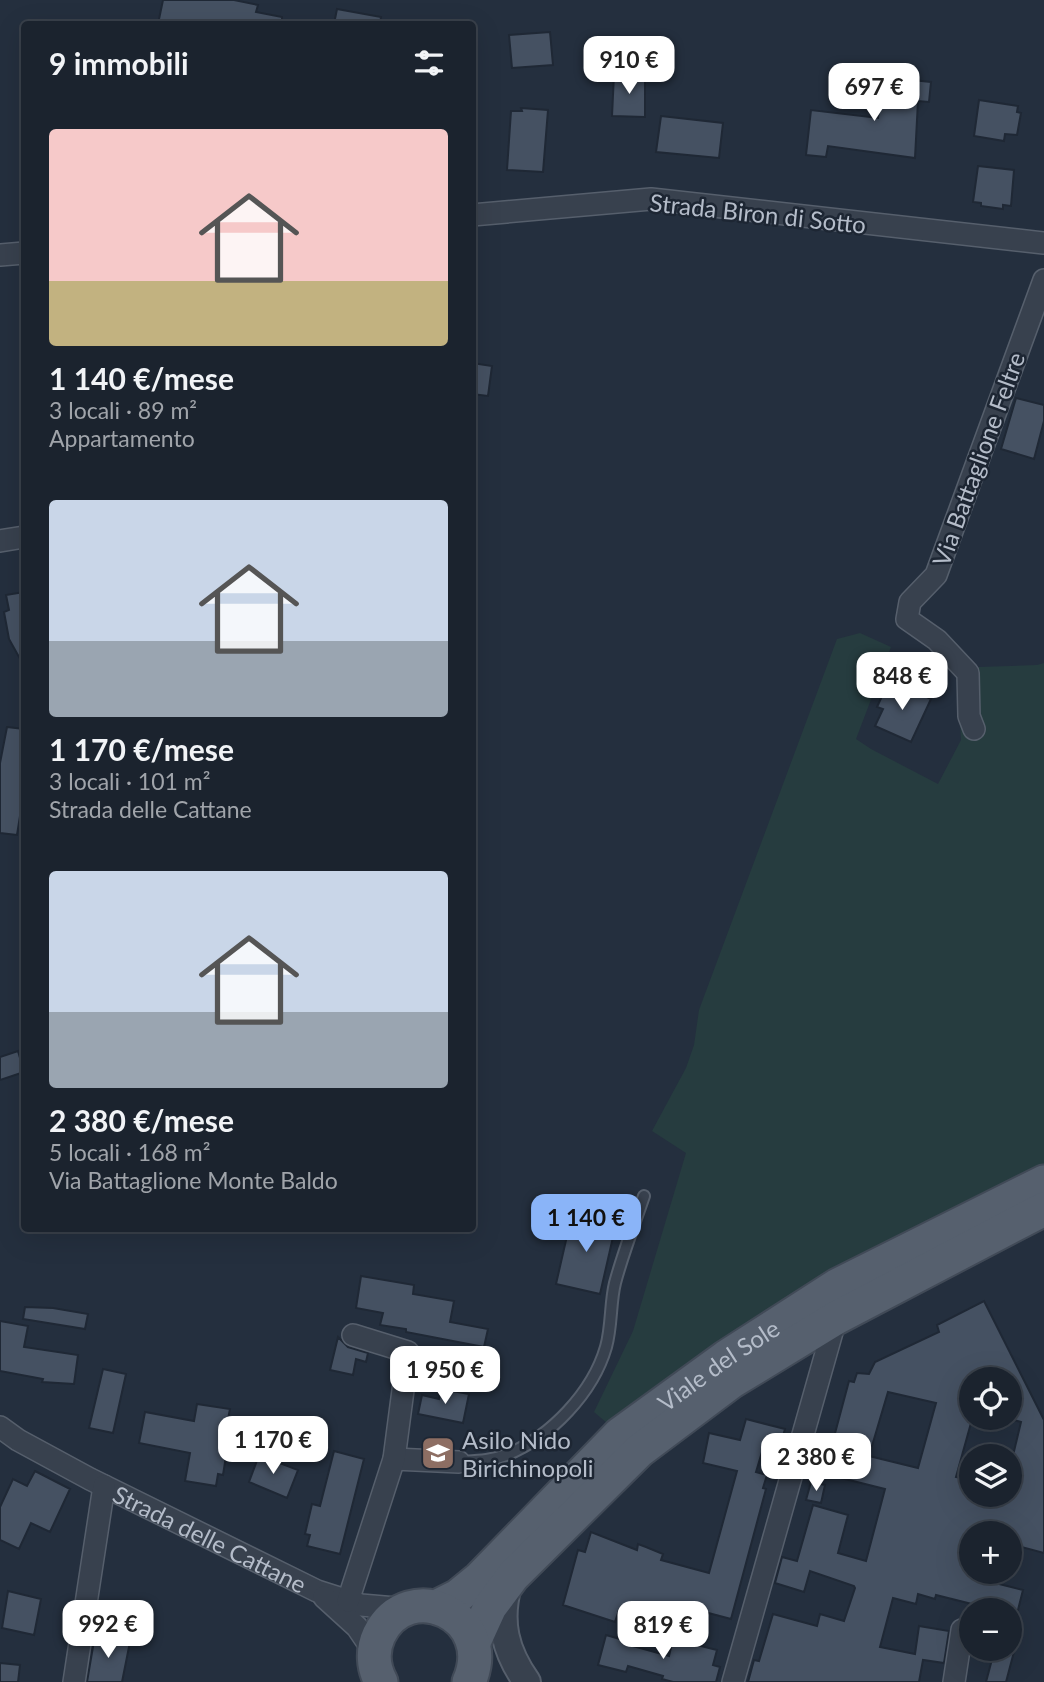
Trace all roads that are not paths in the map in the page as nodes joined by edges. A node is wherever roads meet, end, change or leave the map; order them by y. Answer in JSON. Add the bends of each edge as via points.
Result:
{"nodes":[{"id":1,"x":476,"y":215,"type":"edge"},
{"id":2,"x":1044,"y":243,"type":"edge"},
{"id":3,"x":21,"y":253,"type":"edge"},
{"id":4,"x":0,"y":255,"type":"edge"},
{"id":5,"x":1044,"y":280,"type":"edge"},
{"id":6,"x":21,"y":538,"type":"edge"},
{"id":7,"x":0,"y":541,"type":"edge"},
{"id":8,"x":974,"y":729,"type":"dead end"},
{"id":9,"x":1044,"y":1182,"type":"edge"},
{"id":10,"x":644,"y":1196,"type":"dead end"},
{"id":11,"x":1044,"y":1209,"type":"edge"},
{"id":12,"x":836,"y":1318,"type":"junction"},
{"id":13,"x":353,"y":1335,"type":"dead end"},
{"id":14,"x":0,"y":1427,"type":"edge"},
{"id":15,"x":394,"y":1459,"type":"junction"},
{"id":16,"x":459,"y":1462,"type":"joint"},
{"id":17,"x":104,"y":1486,"type":"junction"},
{"id":18,"x":509,"y":1581,"type":"junction"},
{"id":19,"x":317,"y":1591,"type":"junction"},
{"id":20,"x":348,"y":1601,"type":"junction"},
{"id":21,"x":422,"y":1608,"type":"junction"},
{"id":22,"x":959,"y":1650,"type":"edge"},
{"id":23,"x":473,"y":1659,"type":"edge"},
{"id":24,"x":379,"y":1674,"type":"edge"},
{"id":25,"x":74,"y":1682,"type":"edge"},
{"id":26,"x":516,"y":1682,"type":"edge"},
{"id":27,"x":527,"y":1682,"type":"edge"},
{"id":28,"x":733,"y":1682,"type":"edge"},
{"id":29,"x":954,"y":1682,"type":"edge"}],
"edges":[{"from":1,"to":2,"type":"street","name":"Strada Biron di Sotto","via":[[651,200]]},
{"from":3,"to":4,"type":"street"},
{"from":5,"to":8,"type":"street","name":"Via Battaglione Feltre","via":[[936,575],[910,602],[907,619],[937,639],[968,673],[969,716]]},
{"from":6,"to":7,"type":"street"},
{"from":9,"to":21,"type":"main road","name":"Viale del Sole","via":[[838,1285],[726,1357],[620,1434],[480,1578],[458,1596]]},
{"from":10,"to":16,"type":"lane","via":[[615,1285],[607,1345],[594,1378],[557,1420],[532,1440],[508,1454]]},
{"from":11,"to":12,"type":"main road","name":"Viale del Sole"},
{"from":12,"to":18,"type":"main road","name":"Viale del Sole","via":[[731,1382],[639,1451]]},
{"from":12,"to":28,"type":"street"},
{"from":13,"to":15,"type":"street","via":[[408,1352]]},
{"from":14,"to":17,"type":"street","name":"Strada delle Cattane"},
{"from":15,"to":16,"type":"street"},
{"from":15,"to":20,"type":"street"},
{"from":17,"to":19,"type":"street","name":"Strada delle Cattane"},
{"from":17,"to":25,"type":"street","name":"Strada delle Cattane"},
{"from":18,"to":23,"type":"main road","via":[[490,1607]]},
{"from":18,"to":27,"type":"street","via":[[502,1606],[504,1636]]},
{"from":19,"to":20,"type":"street","name":"Strada delle Cattane"},
{"from":19,"to":24,"type":"street","name":"Strada delle Cattane","via":[[357,1627]]},
{"from":20,"to":21,"type":"street","name":"Strada delle Cattane"},
{"from":21,"to":23,"type":"main road","via":[[446,1610],[463,1623]]},
{"from":21,"to":24,"type":"main road","name":"Viale del Sole","via":[[388,1622],[381,1631]]},
{"from":22,"to":29,"type":"street"},
{"from":23,"to":26,"type":"street"}]}
